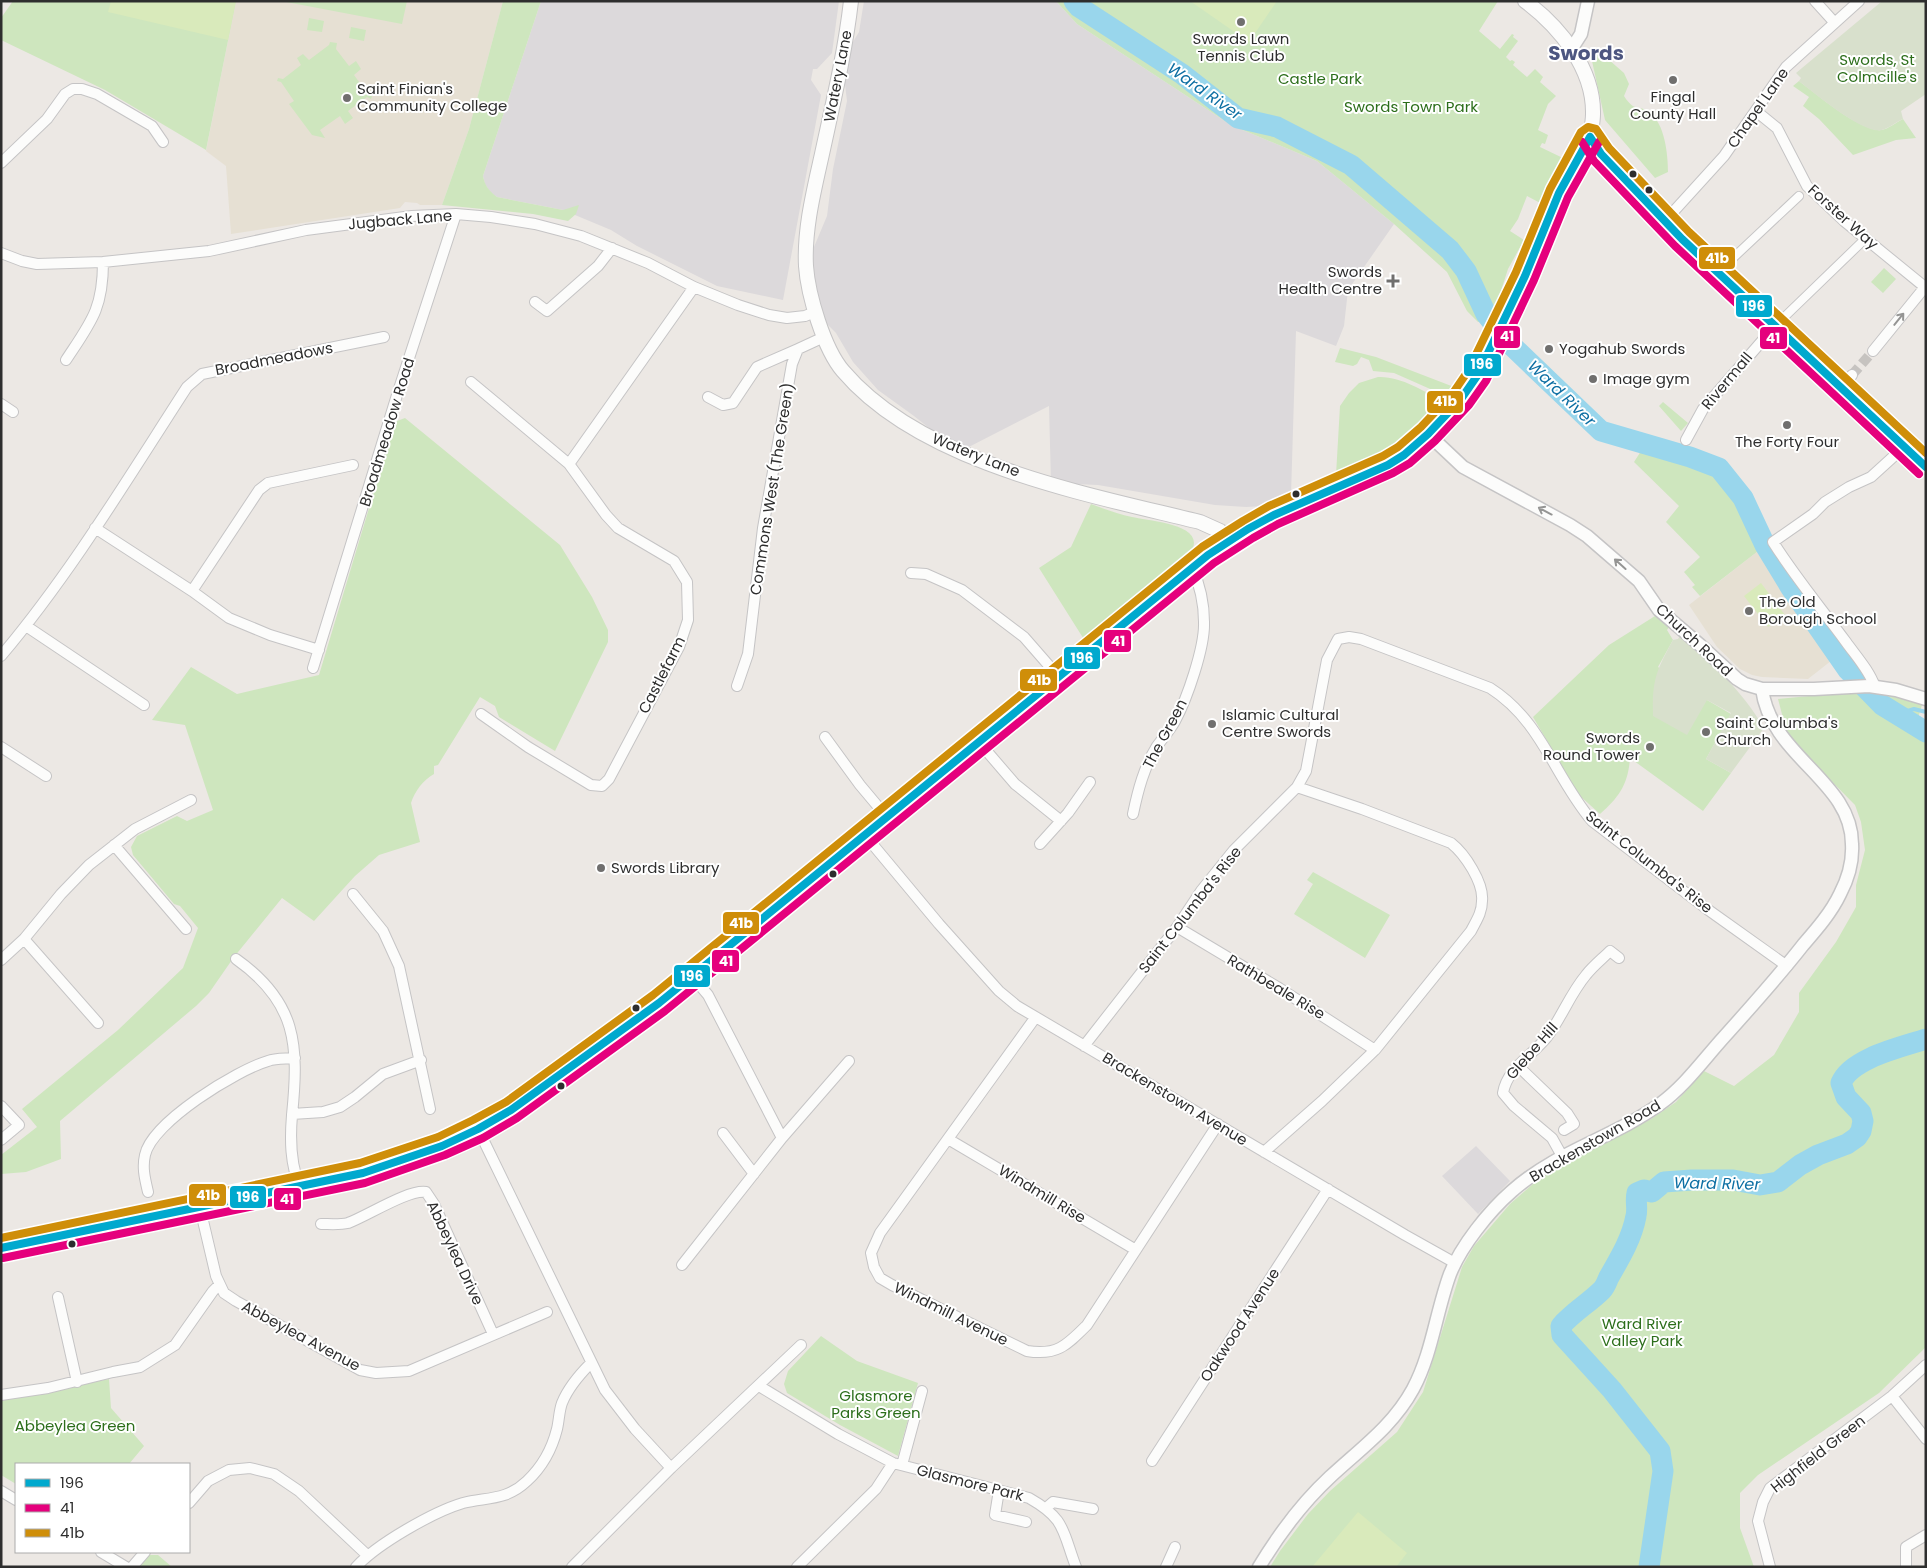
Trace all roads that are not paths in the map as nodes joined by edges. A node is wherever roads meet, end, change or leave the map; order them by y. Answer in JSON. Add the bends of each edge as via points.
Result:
{"nodes":[{"id":1,"x":851,"y":1,"type":"edge"},
{"id":2,"x":1525,"y":1,"type":"edge"},
{"id":3,"x":1588,"y":1,"type":"edge"},
{"id":4,"x":1815,"y":1,"type":"edge"},
{"id":5,"x":1859,"y":1,"type":"edge"},
{"id":6,"x":1834,"y":22,"type":"junction"},
{"id":7,"x":1572,"y":48,"type":"junction"},
{"id":8,"x":1756,"y":111,"type":"junction"},
{"id":9,"x":1590,"y":138,"type":"junction"},
{"id":10,"x":162,"y":142,"type":"dead end"},
{"id":11,"x":1,"y":163,"type":"edge"},
{"id":12,"x":1799,"y":196,"type":"dead end"},
{"id":13,"x":456,"y":214,"type":"junction"},
{"id":14,"x":1664,"y":222,"type":"junction"},
{"id":15,"x":1865,"y":238,"type":"junction"},
{"id":16,"x":612,"y":248,"type":"junction"},
{"id":17,"x":1,"y":253,"type":"edge"},
{"id":18,"x":103,"y":262,"type":"junction"},
{"id":19,"x":1717,"y":273,"type":"junction"},
{"id":20,"x":694,"y":286,"type":"junction"},
{"id":21,"x":1925,"y":288,"type":"edge"},
{"id":22,"x":535,"y":302,"type":"dead end"},
{"id":23,"x":815,"y":312,"type":"junction"},
{"id":24,"x":1775,"y":326,"type":"junction"},
{"id":25,"x":384,"y":337,"type":"dead end"},
{"id":26,"x":824,"y":337,"type":"junction"},
{"id":27,"x":798,"y":349,"type":"junction"},
{"id":28,"x":1873,"y":351,"type":"tunnel mouth"},
{"id":29,"x":66,"y":360,"type":"dead end"},
{"id":30,"x":1852,"y":375,"type":"tunnel mouth"},
{"id":31,"x":471,"y":382,"type":"dead end"},
{"id":32,"x":1840,"y":388,"type":"junction"},
{"id":33,"x":708,"y":397,"type":"dead end"},
{"id":34,"x":1,"y":404,"type":"edge"},
{"id":35,"x":13,"y":412,"type":"dead end"},
{"id":36,"x":1428,"y":434,"type":"junction"},
{"id":37,"x":1686,"y":440,"type":"dead end"},
{"id":38,"x":1904,"y":447,"type":"junction"},
{"id":39,"x":569,"y":464,"type":"junction"},
{"id":40,"x":353,"y":465,"type":"dead end"},
{"id":41,"x":1926,"y":467,"type":"edge"},
{"id":42,"x":95,"y":528,"type":"junction"},
{"id":43,"x":1232,"y":540,"type":"junction"},
{"id":44,"x":1192,"y":567,"type":"junction"},
{"id":45,"x":911,"y":573,"type":"dead end"},
{"id":46,"x":192,"y":591,"type":"junction"},
{"id":47,"x":26,"y":626,"type":"junction"},
{"id":48,"x":319,"y":650,"type":"junction"},
{"id":49,"x":1,"y":656,"type":"edge"},
{"id":50,"x":313,"y":668,"type":"dead end"},
{"id":51,"x":1058,"y":676,"type":"junction"},
{"id":52,"x":736,"y":686,"type":"dead end"},
{"id":53,"x":1872,"y":686,"type":"junction"},
{"id":54,"x":1762,"y":689,"type":"junction"},
{"id":55,"x":1926,"y":699,"type":"edge"},
{"id":56,"x":144,"y":705,"type":"dead end"},
{"id":57,"x":481,"y":714,"type":"dead end"},
{"id":58,"x":825,"y":738,"type":"dead end"},
{"id":59,"x":978,"y":741,"type":"junction"},
{"id":60,"x":1,"y":747,"type":"edge"},
{"id":61,"x":46,"y":776,"type":"dead end"},
{"id":62,"x":1090,"y":782,"type":"dead end"},
{"id":63,"x":1298,"y":787,"type":"junction"},
{"id":64,"x":191,"y":800,"type":"dead end"},
{"id":65,"x":1133,"y":814,"type":"dead end"},
{"id":66,"x":886,"y":816,"type":"junction"},
{"id":67,"x":1061,"y":821,"type":"junction"},
{"id":68,"x":864,"y":834,"type":"junction"},
{"id":69,"x":1040,"y":844,"type":"dead end"},
{"id":70,"x":114,"y":845,"type":"junction"},
{"id":71,"x":352,"y":894,"type":"dead end"},
{"id":72,"x":1177,"y":927,"type":"junction"},
{"id":73,"x":186,"y":929,"type":"dead end"},
{"id":74,"x":24,"y":939,"type":"junction"},
{"id":75,"x":1620,"y":958,"type":"dead end"},
{"id":76,"x":236,"y":959,"type":"dead end"},
{"id":77,"x":1,"y":960,"type":"edge"},
{"id":78,"x":1787,"y":966,"type":"junction"},
{"id":79,"x":691,"y":975,"type":"junction"},
{"id":80,"x":1034,"y":1018,"type":"junction"},
{"id":81,"x":98,"y":1023,"type":"dead end"},
{"id":82,"x":1084,"y":1046,"type":"junction"},
{"id":83,"x":1375,"y":1050,"type":"junction"},
{"id":84,"x":295,"y":1058,"type":"junction"},
{"id":85,"x":421,"y":1060,"type":"junction"},
{"id":86,"x":848,"y":1061,"type":"dead end"},
{"id":87,"x":1518,"y":1066,"type":"junction"},
{"id":88,"x":1,"y":1106,"type":"edge"},
{"id":89,"x":430,"y":1109,"type":"dead end"},
{"id":90,"x":292,"y":1114,"type":"junction"},
{"id":91,"x":1218,"y":1124,"type":"junction"},
{"id":92,"x":478,"y":1129,"type":"junction"},
{"id":93,"x":1564,"y":1130,"type":"dead end"},
{"id":94,"x":723,"y":1133,"type":"dead end"},
{"id":95,"x":782,"y":1138,"type":"junction"},
{"id":96,"x":948,"y":1139,"type":"junction"},
{"id":97,"x":1,"y":1140,"type":"edge"},
{"id":98,"x":1264,"y":1152,"type":"junction"},
{"id":99,"x":1562,"y":1156,"type":"junction"},
{"id":100,"x":754,"y":1174,"type":"junction"},
{"id":101,"x":300,"y":1187,"type":"junction"},
{"id":102,"x":1328,"y":1189,"type":"junction"},
{"id":103,"x":148,"y":1192,"type":"dead end"},
{"id":104,"x":200,"y":1208,"type":"junction"},
{"id":105,"x":321,"y":1224,"type":"dead end"},
{"id":106,"x":1,"y":1248,"type":"edge"},
{"id":107,"x":1136,"y":1250,"type":"junction"},
{"id":108,"x":1455,"y":1263,"type":"junction"},
{"id":109,"x":682,"y":1265,"type":"dead end"},
{"id":110,"x":219,"y":1285,"type":"junction"},
{"id":111,"x":58,"y":1297,"type":"dead end"},
{"id":112,"x":547,"y":1312,"type":"dead end"},
{"id":113,"x":493,"y":1334,"type":"junction"},
{"id":114,"x":801,"y":1345,"type":"dead end"},
{"id":115,"x":590,"y":1363,"type":"junction"},
{"id":116,"x":1926,"y":1365,"type":"edge"},
{"id":117,"x":77,"y":1382,"type":"junction"},
{"id":118,"x":759,"y":1386,"type":"junction"},
{"id":119,"x":922,"y":1390,"type":"dead end"},
{"id":120,"x":1,"y":1395,"type":"edge"},
{"id":121,"x":1892,"y":1396,"type":"junction"},
{"id":122,"x":1926,"y":1439,"type":"edge"},
{"id":123,"x":1152,"y":1461,"type":"dead end"},
{"id":124,"x":898,"y":1464,"type":"junction"},
{"id":125,"x":671,"y":1468,"type":"junction"},
{"id":126,"x":999,"y":1490,"type":"junction"},
{"id":127,"x":1,"y":1491,"type":"edge"},
{"id":128,"x":15,"y":1499,"type":"edge"},
{"id":129,"x":190,"y":1501,"type":"edge"},
{"id":130,"x":1046,"y":1508,"type":"junction"},
{"id":131,"x":1093,"y":1509,"type":"dead end"},
{"id":132,"x":1026,"y":1522,"type":"dead end"},
{"id":133,"x":1926,"y":1536,"type":"edge"},
{"id":134,"x":1175,"y":1548,"type":"dead end"},
{"id":135,"x":103,"y":1553,"type":"edge"},
{"id":136,"x":144,"y":1553,"type":"edge"},
{"id":137,"x":367,"y":1555,"type":"junction"},
{"id":138,"x":126,"y":1567,"type":"edge"},
{"id":139,"x":132,"y":1567,"type":"edge"},
{"id":140,"x":356,"y":1567,"type":"edge"},
{"id":141,"x":572,"y":1567,"type":"edge"},
{"id":142,"x":796,"y":1567,"type":"edge"},
{"id":143,"x":1076,"y":1567,"type":"edge"},
{"id":144,"x":1166,"y":1567,"type":"edge"},
{"id":145,"x":1259,"y":1567,"type":"edge"},
{"id":146,"x":1770,"y":1567,"type":"edge"},
{"id":147,"x":1906,"y":1567,"type":"edge"}],
"edges":[{"from":1,"to":23,"type":"main road","name":"Watery Lane","via":[[809,216],[806,266]]},
{"from":2,"to":7,"type":"main road","via":[[1555,27]]},
{"from":3,"to":7,"type":"street","via":[[1580,34]]},
{"from":4,"to":6,"type":"street"},
{"from":5,"to":6,"type":"street","name":"Chapel Lane"},
{"from":6,"to":8,"type":"street","name":"Chapel Lane","via":[[1786,67]]},
{"from":7,"to":9,"type":"main road","via":[[1592,96],[1594,116]]},
{"from":8,"to":14,"type":"street","name":"Chapel Lane","via":[[1724,156]]},
{"from":8,"to":15,"type":"street","name":"Forster Way","via":[[1777,128],[1807,186]]},
{"from":9,"to":14,"type":"main road"},
{"from":9,"to":36,"type":"street","via":[[1559,193],[1477,376],[1461,399]]},
{"from":10,"to":11,"type":"street","via":[[152,126],[97,94],[73,89]]},
{"from":12,"to":19,"type":"street"},
{"from":13,"to":16,"type":"street","name":"Jugback Lane","via":[[535,224]]},
{"from":13,"to":18,"type":"street","name":"Jugback Lane","via":[[412,216],[304,230],[209,251]]},
{"from":13,"to":48,"type":"street","name":"Broadmeadow Road"},
{"from":14,"to":19,"type":"main road"},
{"from":15,"to":21,"type":"street","name":"Forster Way"},
{"from":15,"to":24,"type":"street"},
{"from":16,"to":20,"type":"street","name":"Jugback Lane"},
{"from":16,"to":22,"type":"street","via":[[598,266],[547,311]]},
{"from":17,"to":18,"type":"street","name":"Jugback Lane","via":[[37,264]]},
{"from":18,"to":29,"type":"street","via":[[98,308]]},
{"from":19,"to":24,"type":"main road"},
{"from":20,"to":23,"type":"street","name":"Jugback Lane","via":[[770,315],[787,318]]},
{"from":20,"to":39,"type":"street"},
{"from":28,"to":21,"type":"street","one_way":true},
{"from":23,"to":26,"type":"main road","name":"Watery Lane"},
{"from":24,"to":32,"type":"main road"},
{"from":24,"to":37,"type":"street","name":"Rivermall","via":[[1703,409]]},
{"from":25,"to":42,"type":"street","name":"Broadmeadows","via":[[202,374],[187,387]]},
{"from":26,"to":27,"type":"street"},
{"from":26,"to":43,"type":"main road","name":"Watery Lane","via":[[842,370],[868,398],[908,426],[959,452],[1016,473],[1200,522]]},
{"from":27,"to":33,"type":"street","via":[[757,367],[733,403],[723,405]]},
{"from":27,"to":52,"type":"street","name":"Commons West (The Green)","via":[[792,364],[763,528],[748,654]]},
{"from":30,"to":32,"type":"street"},
{"from":31,"to":39,"type":"street","name":"Castlefarm"},
{"from":32,"to":38,"type":"main road"},
{"from":34,"to":35,"type":"street"},
{"from":36,"to":43,"type":"street","via":[[1388,466],[1274,515]]},
{"from":54,"to":36,"type":"street","name":"Church Road","one_way":true,"via":[[1737,680],[1659,610],[1639,582],[1587,536],[1462,467]]},
{"from":38,"to":41,"type":"main road"},
{"from":38,"to":53,"type":"street","via":[[1871,477],[1825,502],[1773,542],[1861,662],[1872,678]]},
{"from":39,"to":57,"type":"street","name":"Castlefarm","via":[[618,528],[674,561],[687,582],[688,620],[679,647],[609,779],[602,786],[591,785],[559,766]]},
{"from":40,"to":46,"type":"street","via":[[268,483],[259,490]]},
{"from":42,"to":46,"type":"street"},
{"from":42,"to":47,"type":"street","name":"Broadmeadows"},
{"from":43,"to":44,"type":"main road"},
{"from":44,"to":51,"type":"main road"},
{"from":44,"to":65,"type":"street","name":"The Green","via":[[1200,584],[1205,625],[1198,658],[1175,721],[1146,769]]},
{"from":45,"to":51,"type":"street","via":[[926,574],[962,590],[1024,637]]},
{"from":46,"to":48,"type":"street","via":[[228,618]]},
{"from":47,"to":49,"type":"street","name":"Broadmeadows"},
{"from":47,"to":56,"type":"street"},
{"from":48,"to":50,"type":"street","name":"Broadmeadow Road"},
{"from":51,"to":59,"type":"main road"},
{"from":53,"to":54,"type":"street","name":"Church Road"},
{"from":53,"to":55,"type":"street","name":"Church Road"},
{"from":54,"to":78,"type":"street","name":"Brackenstown Road","via":[[1766,708],[1781,736],[1844,809],[1852,844],[1851,863],[1841,893]]},
{"from":58,"to":66,"type":"street"},
{"from":59,"to":66,"type":"main road"},
{"from":59,"to":67,"type":"street","via":[[1015,784]]},
{"from":60,"to":61,"type":"street"},
{"from":62,"to":67,"type":"street"},
{"from":63,"to":72,"type":"street","name":"Saint Columba's Rise","via":[[1234,850],[1201,890]]},
{"from":63,"to":78,"type":"street","name":"Saint Columba's Rise","via":[[1306,771],[1327,660],[1338,639],[1361,639],[1490,688],[1506,698],[1532,726],[1577,803],[1592,821]]},
{"from":63,"to":83,"type":"street","via":[[1451,843],[1461,851],[1479,883],[1483,899],[1480,916],[1471,931]]},
{"from":64,"to":70,"type":"street","via":[[135,829]]},
{"from":66,"to":68,"type":"main road"},
{"from":67,"to":69,"type":"street"},
{"from":68,"to":79,"type":"main road"},
{"from":68,"to":80,"type":"street","name":"Brackenstown Avenue","via":[[1000,991]]},
{"from":70,"to":73,"type":"street"},
{"from":70,"to":74,"type":"street","via":[[60,894]]},
{"from":71,"to":85,"type":"street","via":[[383,931],[399,966]]},
{"from":72,"to":82,"type":"street","name":"Saint Columba's Rise"},
{"from":72,"to":83,"type":"street","name":"Rathbeale Rise"},
{"from":74,"to":77,"type":"street"},
{"from":74,"to":81,"type":"street"},
{"from":75,"to":87,"type":"street","name":"Glebe Hill","via":[[1610,951],[1586,975],[1560,1019]]},
{"from":76,"to":84,"type":"street","via":[[261,978],[283,1008],[292,1030]]},
{"from":78,"to":99,"type":"street","name":"Brackenstown Road","via":[[1664,1102]]},
{"from":79,"to":92,"type":"main road","via":[[596,1050]]},
{"from":79,"to":95,"type":"street","via":[[708,995]]},
{"from":80,"to":82,"type":"street","name":"Brackenstown Avenue"},
{"from":80,"to":96,"type":"street","name":"Windmill Avenue"},
{"from":82,"to":91,"type":"street","name":"Brackenstown Avenue"},
{"from":83,"to":98,"type":"street"},
{"from":84,"to":90,"type":"street"},
{"from":84,"to":103,"type":"street","via":[[268,1060],[218,1086],[182,1110],[154,1138],[145,1153],[143,1171]]},
{"from":85,"to":89,"type":"street"},
{"from":85,"to":90,"type":"street","via":[[383,1074],[340,1107]]},
{"from":86,"to":95,"type":"street"},
{"from":87,"to":93,"type":"street","via":[[1568,1114],[1574,1124]]},
{"from":87,"to":99,"type":"street","name":"Glebe Hill","via":[[1505,1083],[1503,1093],[1552,1138]]},
{"from":88,"to":97,"type":"street","via":[[19,1125]]},
{"from":90,"to":101,"type":"street","via":[[290,1145]]},
{"from":91,"to":98,"type":"street","name":"Brackenstown Avenue"},
{"from":91,"to":107,"type":"street","name":"Windmill Avenue"},
{"from":92,"to":101,"type":"main road","via":[[404,1160]]},
{"from":92,"to":115,"type":"street"},
{"from":94,"to":100,"type":"street"},
{"from":95,"to":100,"type":"street"},
{"from":96,"to":107,"type":"street","name":"Windmill Rise"},
{"from":96,"to":107,"type":"street","name":"Windmill Avenue","via":[[880,1233],[871,1253],[880,1278],[1027,1351],[1042,1354],[1071,1342],[1087,1325]]},
{"from":98,"to":102,"type":"street","name":"Brackenstown Avenue"},
{"from":99,"to":108,"type":"street","name":"Brackenstown Road","via":[[1509,1194]]},
{"from":100,"to":109,"type":"street"},
{"from":101,"to":104,"type":"main road"},
{"from":102,"to":108,"type":"street","name":"Brackenstown Avenue"},
{"from":102,"to":123,"type":"street","name":"Oakwood Avenue"},
{"from":104,"to":106,"type":"main road"},
{"from":104,"to":110,"type":"street"},
{"from":105,"to":113,"type":"street","name":"Abbeylea Drive","via":[[347,1224],[404,1197],[426,1192]]},
{"from":108,"to":145,"type":"street","name":"Brackenstown Road","via":[[1423,1364],[1406,1402],[1389,1424],[1301,1507]]},
{"from":110,"to":113,"type":"street","name":"Abbeylea Avenue","via":[[236,1301],[360,1370],[376,1373],[409,1371]]},
{"from":110,"to":117,"type":"street","via":[[175,1345],[140,1367]]},
{"from":111,"to":117,"type":"street"},
{"from":112,"to":113,"type":"street","name":"Abbeylea Avenue"},
{"from":114,"to":118,"type":"street"},
{"from":115,"to":125,"type":"street","via":[[634,1429]]},
{"from":115,"to":137,"type":"street","via":[[577,1377],[561,1404],[557,1430],[547,1456],[526,1482],[499,1498],[464,1503],[435,1513]]},
{"from":116,"to":121,"type":"street","name":"Highfield Green"},
{"from":117,"to":120,"type":"street"},
{"from":118,"to":124,"type":"street","name":"Glasmore Park","via":[[838,1434]]},
{"from":118,"to":125,"type":"street"},
{"from":119,"to":124,"type":"street","name":"Glasmore Park"},
{"from":121,"to":122,"type":"street"},
{"from":121,"to":146,"type":"street","name":"Highfield Green","via":[[1770,1488],[1758,1521]]},
{"from":124,"to":126,"type":"street","name":"Glasmore Park"},
{"from":124,"to":142,"type":"street","name":"Glasmore Park"},
{"from":125,"to":141,"type":"street"},
{"from":126,"to":130,"type":"street","name":"Glasmore Park","via":[[1029,1498]]},
{"from":126,"to":132,"type":"street","via":[[995,1515]]},
{"from":127,"to":128,"type":"street"},
{"from":129,"to":137,"type":"street","via":[[208,1481],[228,1470],[250,1468],[274,1474],[299,1491]]},
{"from":130,"to":131,"type":"street","via":[[1054,1502]]},
{"from":130,"to":143,"type":"street","via":[[1062,1525]]},
{"from":133,"to":147,"type":"street","via":[[1906,1546]]},
{"from":134,"to":144,"type":"street"},
{"from":135,"to":138,"type":"street"},
{"from":136,"to":139,"type":"street"},
{"from":137,"to":140,"type":"street"}]}
